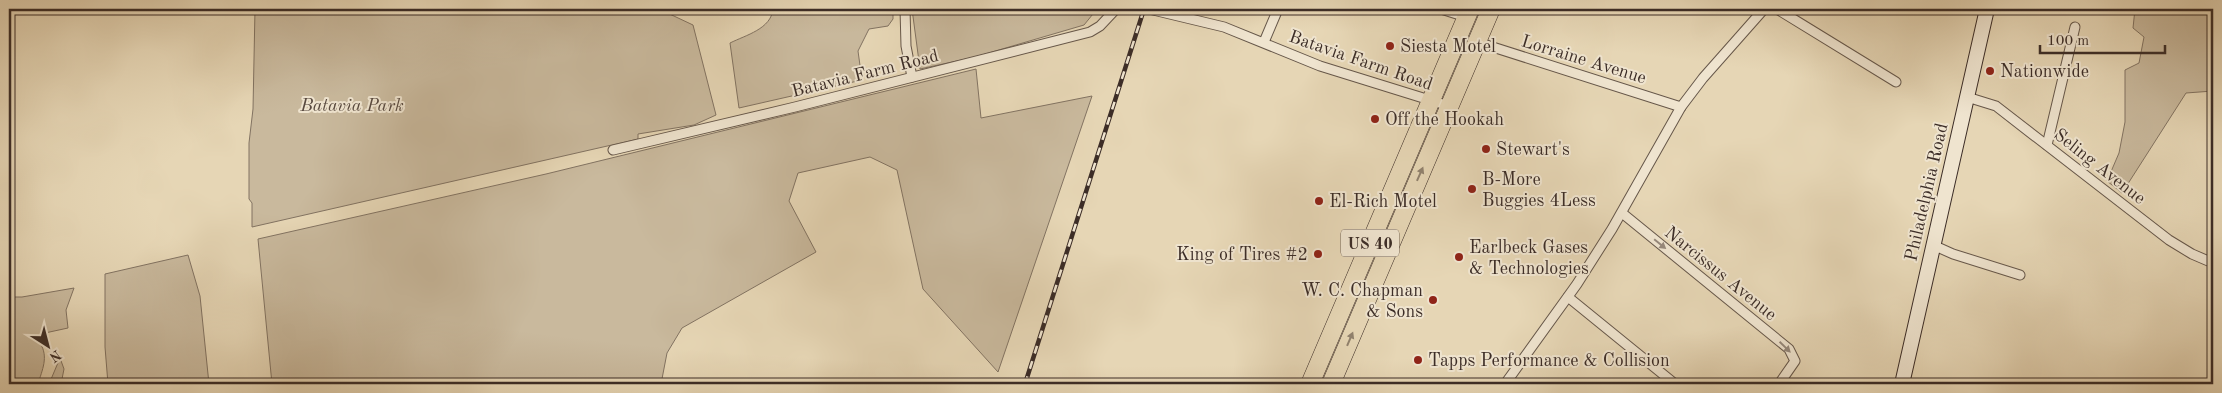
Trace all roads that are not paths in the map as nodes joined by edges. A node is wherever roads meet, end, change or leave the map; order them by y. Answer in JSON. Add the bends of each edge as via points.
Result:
{"nodes":[{"id":1,"x":905,"y":9,"type":"edge"},
{"id":2,"x":1116,"y":9,"type":"edge"},
{"id":3,"x":1149,"y":9,"type":"edge"},
{"id":4,"x":1278,"y":9,"type":"edge"},
{"id":5,"x":1441,"y":9,"type":"edge"},
{"id":6,"x":1491,"y":9,"type":"edge"},
{"id":7,"x":1777,"y":9,"type":"edge"},
{"id":8,"x":1987,"y":9,"type":"edge"},
{"id":9,"x":1760,"y":10,"type":"edge"},
{"id":10,"x":1468,"y":13,"type":"edge"},
{"id":11,"x":2075,"y":27,"type":"dead end"},
{"id":12,"x":1264,"y":42,"type":"junction"},
{"id":13,"x":1477,"y":42,"type":"junction"},
{"id":14,"x":912,"y":77,"type":"junction"},
{"id":15,"x":1896,"y":82,"type":"dead end"},
{"id":16,"x":1967,"y":97,"type":"junction"},
{"id":17,"x":1430,"y":102,"type":"junction"},
{"id":18,"x":1449,"y":106,"type":"junction"},
{"id":19,"x":1682,"y":107,"type":"junction"},
{"id":20,"x":2047,"y":145,"type":"junction"},
{"id":21,"x":613,"y":150,"type":"dead end"},
{"id":22,"x":1622,"y":213,"type":"junction"},
{"id":23,"x":1933,"y":245,"type":"junction"},
{"id":24,"x":2213,"y":263,"type":"edge"},
{"id":25,"x":2020,"y":275,"type":"dead end"},
{"id":26,"x":1568,"y":297,"type":"junction"},
{"id":27,"x":1509,"y":383,"type":"edge"},
{"id":28,"x":1310,"y":384,"type":"edge"},
{"id":29,"x":1331,"y":384,"type":"edge"},
{"id":30,"x":1675,"y":384,"type":"edge"},
{"id":31,"x":1779,"y":384,"type":"edge"},
{"id":32,"x":1902,"y":384,"type":"edge"}],
"edges":[{"from":1,"to":14,"type":"street","via":[[906,46]]},
{"from":2,"to":14,"type":"street","name":"Batavia Farm Road","via":[[1090,32]]},
{"from":3,"to":12,"type":"street","name":"Batavia Farm Road","via":[[1224,27]]},
{"from":4,"to":12,"type":"street"},
{"from":5,"to":10,"type":"street"},
{"from":6,"to":13,"type":"highway","number":"US 40"},
{"from":7,"to":15,"type":"street"},
{"from":8,"to":16,"type":"main road","name":"Philadelphia Road"},
{"from":9,"to":19,"type":"street"},
{"from":10,"to":17,"type":"highway","number":"US 40"},
{"from":11,"to":20,"type":"street"},
{"from":12,"to":17,"type":"street","name":"Batavia Farm Road","via":[[1320,66]]},
{"from":13,"to":18,"type":"highway","number":"US 40"},
{"from":13,"to":19,"type":"street","name":"Lorraine Avenue"},
{"from":14,"to":21,"type":"street","name":"Batavia Farm Road"},
{"from":16,"to":20,"type":"street","name":"Seling Avenue","via":[[1996,106]]},
{"from":16,"to":23,"type":"main road","name":"Philadelphia Road"},
{"from":17,"to":18,"type":"street","name":"Batavia Farm Road"},
{"from":17,"to":28,"type":"highway","number":"US 40"},
{"from":29,"to":18,"type":"highway","number":"US 40","one_way":true},
{"from":19,"to":22,"type":"street"},
{"from":20,"to":24,"type":"street","name":"Seling Avenue","via":[[2169,240]]},
{"from":22,"to":26,"type":"street"},
{"from":22,"to":31,"type":"street","name":"Narcissus Avenue","one_way":true,"via":[[1785,346],[1795,361]]},
{"from":23,"to":25,"type":"street"},
{"from":23,"to":32,"type":"main road","name":"Philadelphia Road"},
{"from":26,"to":27,"type":"street"},
{"from":26,"to":30,"type":"street"}]}
